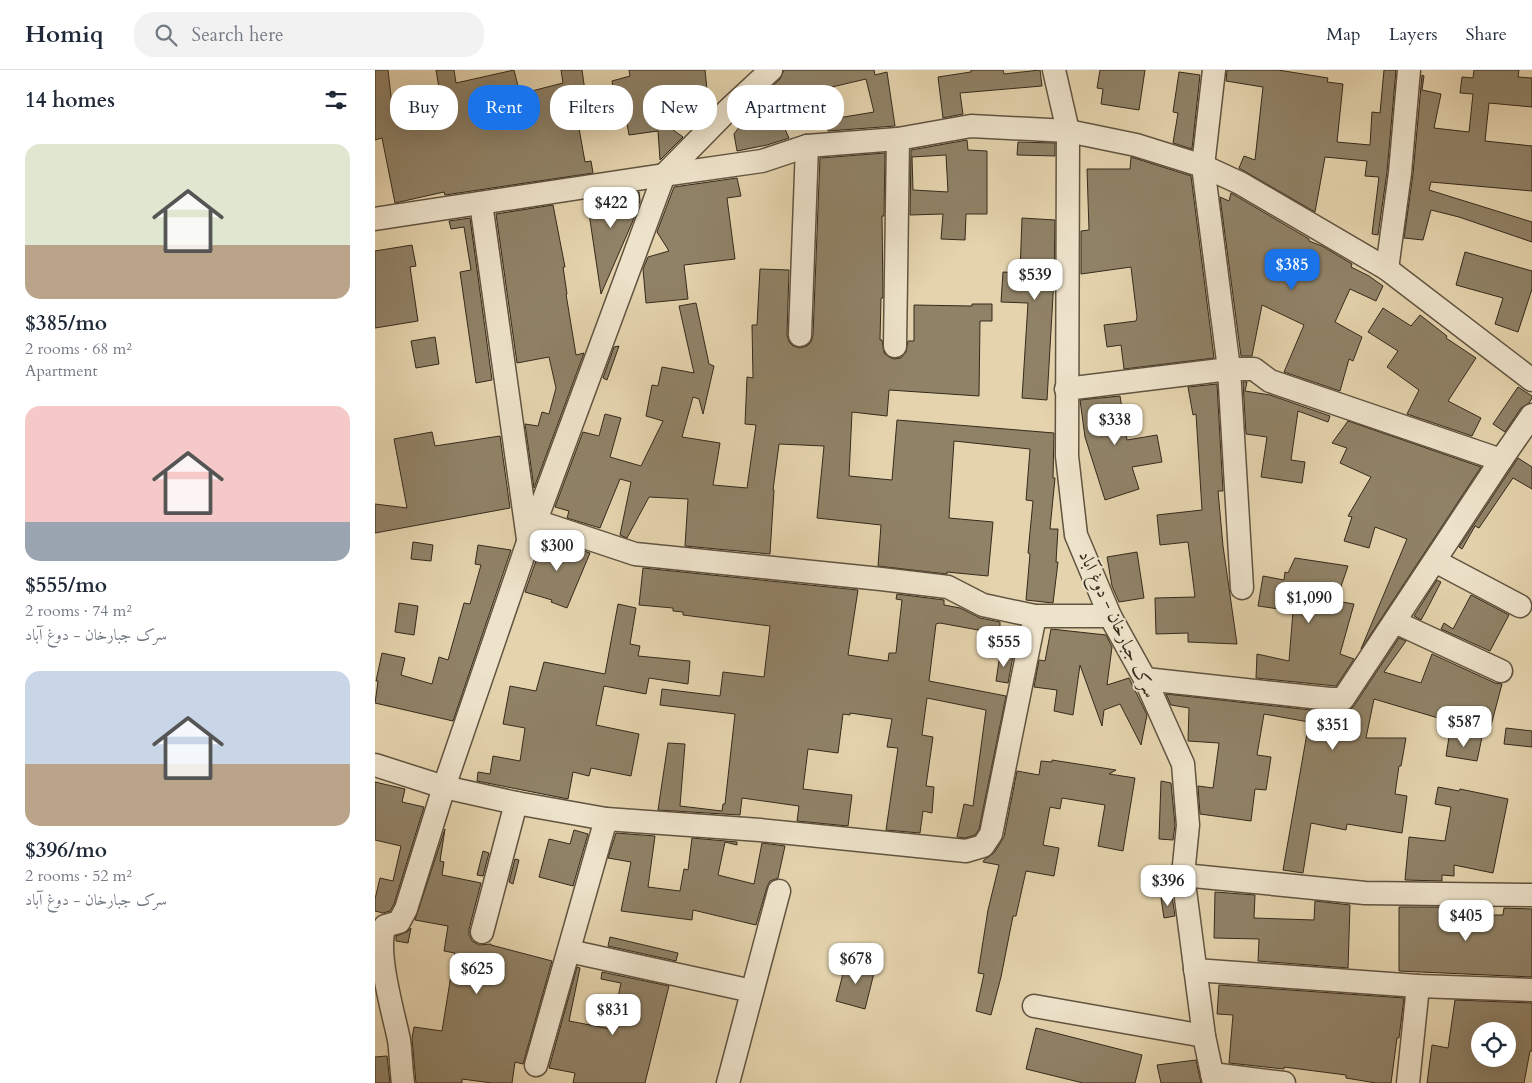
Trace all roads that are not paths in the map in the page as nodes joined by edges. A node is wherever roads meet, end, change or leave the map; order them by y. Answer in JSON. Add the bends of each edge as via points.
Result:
{"nodes":[{"id":1,"x":771,"y":70,"type":"edge"},
{"id":2,"x":1054,"y":70,"type":"edge"},
{"id":3,"x":1213,"y":70,"type":"edge"},
{"id":4,"x":1409,"y":70,"type":"edge"},
{"id":5,"x":1068,"y":131,"type":"junction"},
{"id":6,"x":898,"y":138,"type":"junction"},
{"id":7,"x":807,"y":146,"type":"junction"},
{"id":8,"x":1203,"y":166,"type":"junction"},
{"id":9,"x":664,"y":175,"type":"junction"},
{"id":10,"x":481,"y":203,"type":"junction"},
{"id":11,"x":375,"y":219,"type":"edge"},
{"id":12,"x":1387,"y":268,"type":"junction"},
{"id":13,"x":800,"y":335,"type":"dead end"},
{"id":14,"x":895,"y":346,"type":"dead end"},
{"id":15,"x":1229,"y":369,"type":"junction"},
{"id":16,"x":1532,"y":380,"type":"edge"},
{"id":17,"x":1066,"y":389,"type":"junction"},
{"id":18,"x":1532,"y":415,"type":"edge"},
{"id":19,"x":1501,"y":460,"type":"junction"},
{"id":20,"x":536,"y":521,"type":"junction"},
{"id":21,"x":528,"y":542,"type":"junction"},
{"id":22,"x":1435,"y":561,"type":"junction"},
{"id":23,"x":1242,"y":588,"type":"dead end"},
{"id":24,"x":1520,"y":606,"type":"dead end"},
{"id":25,"x":1035,"y":616,"type":"junction"},
{"id":26,"x":1110,"y":616,"type":"junction"},
{"id":27,"x":1395,"y":622,"type":"junction"},
{"id":28,"x":1501,"y":671,"type":"dead end"},
{"id":29,"x":1145,"y":679,"type":"junction"},
{"id":30,"x":375,"y":765,"type":"edge"},
{"id":31,"x":444,"y":787,"type":"junction"},
{"id":32,"x":516,"y":803,"type":"junction"},
{"id":33,"x":606,"y":819,"type":"junction"},
{"id":34,"x":1183,"y":875,"type":"junction"},
{"id":35,"x":779,"y":891,"type":"dead end"},
{"id":36,"x":1532,"y":895,"type":"edge"},
{"id":37,"x":380,"y":924,"type":"edge"},
{"id":38,"x":481,"y":932,"type":"dead end"},
{"id":39,"x":569,"y":951,"type":"junction"},
{"id":40,"x":1195,"y":970,"type":"junction"},
{"id":41,"x":1419,"y":986,"type":"junction"},
{"id":42,"x":1532,"y":990,"type":"edge"},
{"id":43,"x":752,"y":991,"type":"junction"},
{"id":44,"x":1034,"y":1006,"type":"dead end"},
{"id":45,"x":1204,"y":1036,"type":"junction"},
{"id":46,"x":537,"y":1065,"type":"dead end"},
{"id":47,"x":1213,"y":1078,"type":"edge"},
{"id":48,"x":403,"y":1083,"type":"edge"},
{"id":49,"x":728,"y":1083,"type":"edge"},
{"id":50,"x":1284,"y":1083,"type":"edge"},
{"id":51,"x":1408,"y":1083,"type":"edge"}],
"edges":[{"from":1,"to":9,"type":"street"},
{"from":2,"to":5,"type":"street","name":"سرک جبارخان - دوغ آباد"},
{"from":3,"to":8,"type":"street"},
{"from":4,"to":12,"type":"street","via":[[1400,174]]},
{"from":5,"to":6,"type":"street","via":[[971,126]]},
{"from":5,"to":8,"type":"street","via":[[1136,145]]},
{"from":5,"to":17,"type":"street","name":"سرک جبارخان - دوغ آباد"},
{"from":6,"to":7,"type":"street"},
{"from":6,"to":14,"type":"street"},
{"from":7,"to":9,"type":"street","via":[[762,161]]},
{"from":7,"to":13,"type":"street"},
{"from":8,"to":12,"type":"street","via":[[1240,183]]},
{"from":8,"to":15,"type":"street"},
{"from":9,"to":10,"type":"street"},
{"from":9,"to":20,"type":"street"},
{"from":10,"to":11,"type":"street"},
{"from":10,"to":21,"type":"street"},
{"from":12,"to":16,"type":"street"},
{"from":15,"to":17,"type":"street"},
{"from":15,"to":19,"type":"street","via":[[1253,369],[1270,381]]},
{"from":15,"to":23,"type":"street"},
{"from":17,"to":26,"type":"street","name":"سرک جبارخان - دوغ آباد","via":[[1067,456],[1076,535]]},
{"from":18,"to":19,"type":"street"},
{"from":19,"to":22,"type":"street"},
{"from":20,"to":21,"type":"street"},
{"from":20,"to":25,"type":"street","via":[[635,554],[948,587],[983,606]]},
{"from":21,"to":31,"type":"street"},
{"from":22,"to":24,"type":"street"},
{"from":22,"to":27,"type":"street"},
{"from":25,"to":26,"type":"street"},
{"from":25,"to":33,"type":"street","via":[[991,834],[983,846],[966,851],[760,830]]},
{"from":26,"to":29,"type":"street","name":"سرک جبارخان - دوغ آباد"},
{"from":27,"to":28,"type":"street"},
{"from":27,"to":29,"type":"street","via":[[1343,698],[1305,697]]},
{"from":29,"to":34,"type":"street","name":"سرک جبارخان - دوغ آباد","via":[[1183,764],[1188,825]]},
{"from":30,"to":31,"type":"street"},
{"from":31,"to":32,"type":"street"},
{"from":31,"to":37,"type":"street","via":[[406,909],[399,922]]},
{"from":32,"to":33,"type":"street"},
{"from":32,"to":38,"type":"street"},
{"from":33,"to":39,"type":"street"},
{"from":34,"to":36,"type":"street","via":[[1365,893]]},
{"from":34,"to":40,"type":"street","name":"سرک جبارخان - دوغ آباد"},
{"from":35,"to":43,"type":"street"},
{"from":37,"to":48,"type":"street","via":[[380,958],[399,1042]]},
{"from":39,"to":43,"type":"street"},
{"from":39,"to":46,"type":"street"},
{"from":40,"to":41,"type":"street"},
{"from":40,"to":45,"type":"street","name":"سرک جبارخان - دوغ آباد"},
{"from":41,"to":42,"type":"street"},
{"from":41,"to":51,"type":"street"},
{"from":43,"to":49,"type":"street"},
{"from":44,"to":45,"type":"street"},
{"from":45,"to":47,"type":"street","name":"سرک جبارخان - دوغ آباد"},
{"from":47,"to":50,"type":"street"}]}
